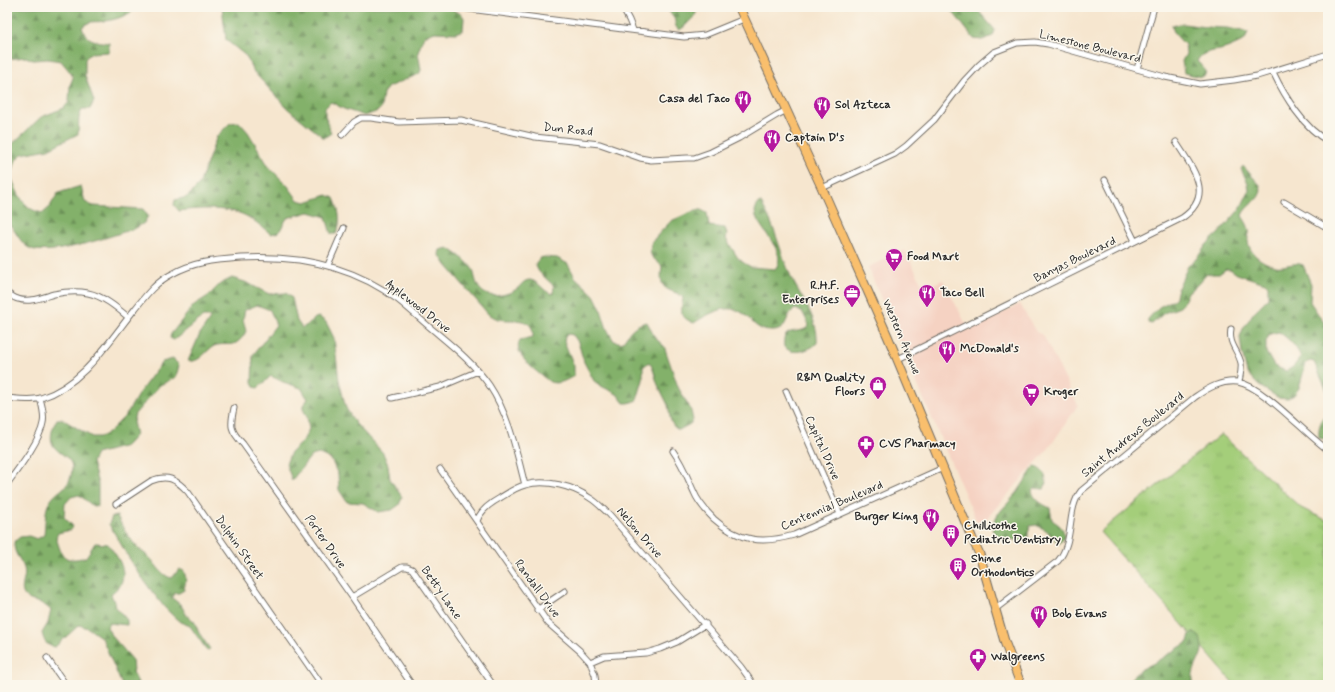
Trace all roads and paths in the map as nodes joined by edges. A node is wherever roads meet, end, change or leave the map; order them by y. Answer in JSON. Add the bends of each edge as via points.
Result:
{"nodes":[{"id":1,"x":622,"y":7,"type":"edge"},
{"id":2,"x":739,"y":7,"type":"edge"},
{"id":3,"x":1154,"y":7,"type":"edge"},
{"id":4,"x":462,"y":8,"type":"edge"},
{"id":5,"x":744,"y":18,"type":"junction"},
{"id":6,"x":632,"y":30,"type":"junction"},
{"id":7,"x":1328,"y":54,"type":"edge"},
{"id":8,"x":1137,"y":69,"type":"junction"},
{"id":9,"x":1273,"y":72,"type":"junction"},
{"id":10,"x":787,"y":110,"type":"junction"},
{"id":11,"x":342,"y":135,"type":"dead end"},
{"id":12,"x":1328,"y":141,"type":"edge"},
{"id":13,"x":1176,"y":142,"type":"dead end"},
{"id":14,"x":1105,"y":180,"type":"dead end"},
{"id":15,"x":822,"y":188,"type":"junction"},
{"id":16,"x":1284,"y":202,"type":"dead end"},
{"id":17,"x":344,"y":228,"type":"dead end"},
{"id":18,"x":1328,"y":228,"type":"edge"},
{"id":19,"x":1135,"y":241,"type":"junction"},
{"id":20,"x":328,"y":266,"type":"junction"},
{"id":21,"x":7,"y":293,"type":"edge"},
{"id":22,"x":128,"y":317,"type":"junction"},
{"id":23,"x":1231,"y":329,"type":"dead end"},
{"id":24,"x":898,"y":359,"type":"junction"},
{"id":25,"x":478,"y":371,"type":"junction"},
{"id":26,"x":1239,"y":382,"type":"junction"},
{"id":27,"x":786,"y":391,"type":"dead end"},
{"id":28,"x":7,"y":398,"type":"edge"},
{"id":29,"x":40,"y":398,"type":"junction"},
{"id":30,"x":392,"y":398,"type":"dead end"},
{"id":31,"x":234,"y":408,"type":"dead end"},
{"id":32,"x":1328,"y":450,"type":"edge"},
{"id":33,"x":673,"y":451,"type":"dead end"},
{"id":34,"x":943,"y":468,"type":"junction"},
{"id":35,"x":440,"y":469,"type":"dead end"},
{"id":36,"x":7,"y":484,"type":"edge"},
{"id":37,"x":525,"y":485,"type":"junction"},
{"id":38,"x":116,"y":504,"type":"dead end"},
{"id":39,"x":840,"y":514,"type":"junction"},
{"id":40,"x":477,"y":521,"type":"junction"},
{"id":41,"x":565,"y":591,"type":"dead end"},
{"id":42,"x":352,"y":597,"type":"junction"},
{"id":43,"x":537,"y":610,"type":"junction"},
{"id":44,"x":994,"y":610,"type":"junction"},
{"id":45,"x":706,"y":624,"type":"junction"},
{"id":46,"x":47,"y":658,"type":"dead end"},
{"id":47,"x":590,"y":662,"type":"junction"},
{"id":48,"x":66,"y":685,"type":"edge"},
{"id":49,"x":322,"y":685,"type":"edge"},
{"id":50,"x":412,"y":685,"type":"edge"},
{"id":51,"x":494,"y":685,"type":"edge"},
{"id":52,"x":596,"y":685,"type":"edge"},
{"id":53,"x":754,"y":685,"type":"edge"},
{"id":54,"x":1021,"y":685,"type":"edge"}],
"edges":[{"from":1,"to":6,"type":"street"},
{"from":2,"to":5,"type":"main road","name":"Western Avenue"},
{"from":3,"to":8,"type":"street"},
{"from":4,"to":6,"type":"street"},
{"from":5,"to":6,"type":"street","via":[[695,37]]},
{"from":5,"to":10,"type":"main road","name":"Western Avenue"},
{"from":7,"to":9,"type":"street","name":"Limestone Boulevard"},
{"from":8,"to":9,"type":"street","name":"Limestone Boulevard","via":[[1200,84]]},
{"from":8,"to":15,"type":"street","name":"Limestone Boulevard","via":[[1048,44],[1024,42],[1010,45],[994,52],[979,65],[934,120],[906,146],[895,154]]},
{"from":9,"to":12,"type":"street","via":[[1291,104],[1308,124]]},
{"from":10,"to":11,"type":"street","name":"Dun Road","via":[[739,138],[694,158],[651,160],[600,144],[535,136],[461,120],[399,122],[361,118]]},
{"from":10,"to":15,"type":"main road","name":"Western Avenue"},
{"from":13,"to":19,"type":"street","name":"Banyas Boulevard","via":[[1196,174],[1200,190],[1197,201],[1190,212],[1182,218]]},
{"from":14,"to":19,"type":"street"},
{"from":15,"to":24,"type":"main road","name":"Western Avenue"},
{"from":16,"to":18,"type":"street"},
{"from":17,"to":20,"type":"street"},
{"from":19,"to":24,"type":"street","name":"Banyas Boulevard"},
{"from":20,"to":22,"type":"street","name":"Applewood Drive","via":[[304,260],[265,257],[208,260],[170,274],[156,284]]},
{"from":20,"to":25,"type":"street","name":"Applewood Drive","via":[[369,282],[397,300]]},
{"from":21,"to":22,"type":"street","via":[[28,301],[55,294],[88,293],[100,297]]},
{"from":22,"to":29,"type":"street","name":"Applewood Drive","via":[[78,376],[68,385]]},
{"from":23,"to":26,"type":"street","via":[[1231,342],[1241,364]]},
{"from":24,"to":34,"type":"main road","name":"Western Avenue"},
{"from":25,"to":30,"type":"street","via":[[440,387]]},
{"from":25,"to":37,"type":"street","name":"Applewood Drive","via":[[500,404],[510,429]]},
{"from":26,"to":32,"type":"street","via":[[1256,390]]},
{"from":26,"to":44,"type":"street","name":"Saint Andrews Boulevard","via":[[1220,384],[1203,391],[1081,490],[1075,500],[1064,554]]},
{"from":27,"to":39,"type":"street","name":"Capital Drive"},
{"from":28,"to":29,"type":"street","name":"Applewood Drive"},
{"from":29,"to":36,"type":"street","via":[[43,412],[41,430],[34,445]]},
{"from":31,"to":42,"type":"street","name":"Porter Drive","via":[[230,423],[235,436]]},
{"from":33,"to":39,"type":"street","name":"Centennial Boulevard","via":[[681,462],[700,503],[719,523],[737,535],[753,540],[782,538]]},
{"from":34,"to":39,"type":"street","name":"Centennial Boulevard"},
{"from":34,"to":44,"type":"main road","name":"Western Avenue","via":[[979,554]]},
{"from":35,"to":40,"type":"street","name":"Randall Drive"},
{"from":37,"to":40,"type":"street","name":"Nelson Drive","via":[[494,502]]},
{"from":37,"to":45,"type":"street","name":"Nelson Drive","via":[[544,483],[561,486],[592,499],[609,514]]},
{"from":38,"to":49,"type":"street","name":"Dolphin Street","via":[[157,478],[170,478],[181,484]]},
{"from":40,"to":43,"type":"street","name":"Randall Drive"},
{"from":41,"to":43,"type":"street"},
{"from":42,"to":50,"type":"street","name":"Porter Drive"},
{"from":42,"to":51,"type":"street","name":"Betty Lane","via":[[402,567],[412,569]]},
{"from":43,"to":47,"type":"street","name":"Randall Drive"},
{"from":44,"to":54,"type":"main road","name":"Western Avenue"},
{"from":45,"to":47,"type":"street","via":[[660,649],[646,653],[604,656]]},
{"from":45,"to":53,"type":"street","name":"Nelson Drive","via":[[742,666]]},
{"from":46,"to":48,"type":"street"},
{"from":47,"to":52,"type":"street","name":"Randall Drive"}]}
